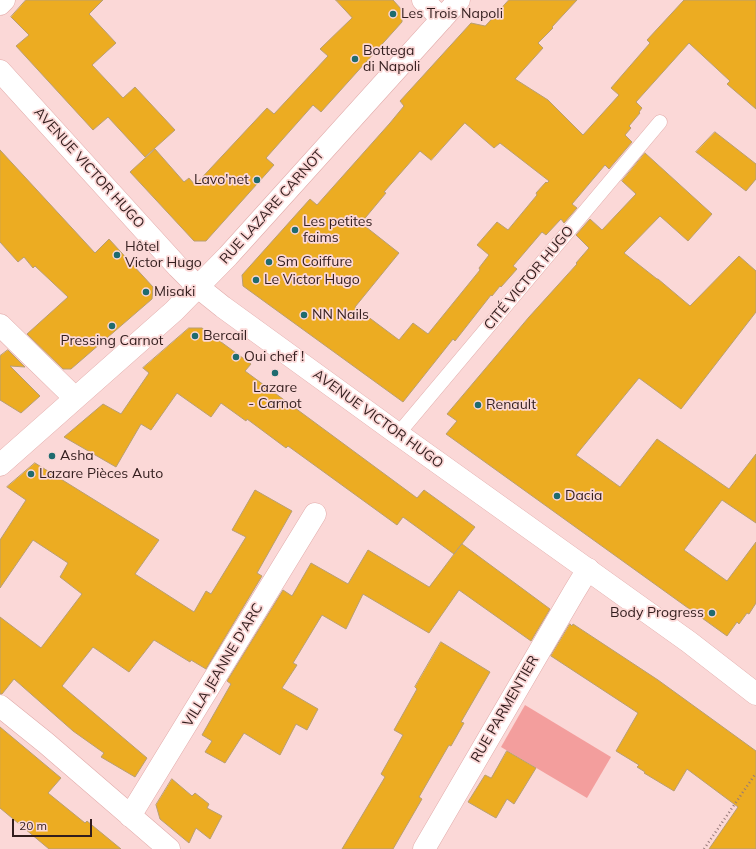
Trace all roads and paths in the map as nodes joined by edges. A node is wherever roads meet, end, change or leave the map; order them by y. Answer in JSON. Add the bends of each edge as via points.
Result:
{"nodes":[{"id":1,"x":4,"y":0,"type":"edge"},
{"id":2,"x":423,"y":0,"type":"edge"},
{"id":3,"x":459,"y":0,"type":"edge"},
{"id":4,"x":0,"y":4,"type":"edge"},
{"id":5,"x":442,"y":19,"type":"junction"},
{"id":6,"x":0,"y":71,"type":"edge"},
{"id":7,"x":660,"y":122,"type":"dead end"},
{"id":8,"x":198,"y":287,"type":"junction"},
{"id":9,"x":0,"y":325,"type":"edge"},
{"id":10,"x":75,"y":398,"type":"junction"},
{"id":11,"x":398,"y":434,"type":"junction"},
{"id":12,"x":0,"y":464,"type":"edge"},
{"id":13,"x":315,"y":514,"type":"dead end"},
{"id":14,"x":588,"y":569,"type":"junction"},
{"id":15,"x":756,"y":694,"type":"edge"},
{"id":16,"x":0,"y":706,"type":"edge"},
{"id":17,"x":756,"y":773,"type":"edge"},
{"id":18,"x":130,"y":816,"type":"junction"},
{"id":19,"x":169,"y":849,"type":"edge"},
{"id":20,"x":424,"y":849,"type":"edge"},
{"id":21,"x":704,"y":849,"type":"edge"}],
"edges":[{"from":1,"to":4,"type":"street"},
{"from":2,"to":5,"type":"street"},
{"from":3,"to":5,"type":"street","name":"RUE LAZARE CARNOT"},
{"from":5,"to":8,"type":"street","name":"RUE LAZARE CARNOT"},
{"from":6,"to":8,"type":"street","name":"AVENUE VICTOR HUGO"},
{"from":7,"to":11,"type":"lane","name":"CITÉ VICTOR HUGO"},
{"from":8,"to":10,"type":"street","name":"RUE LAZARE CARNOT","via":[[164,321]]},
{"from":8,"to":11,"type":"street","name":"AVENUE VICTOR HUGO"},
{"from":9,"to":10,"type":"street"},
{"from":10,"to":12,"type":"street","name":"RUE LAZARE CARNOT"},
{"from":11,"to":14,"type":"street","name":"AVENUE VICTOR HUGO"},
{"from":13,"to":18,"type":"street","name":"VILLA JEANNE D'ARC"},
{"from":14,"to":15,"type":"street","name":"AVENUE VICTOR HUGO","via":[[690,642]]},
{"from":14,"to":20,"type":"street","name":"RUE PARMENTIER"},
{"from":16,"to":18,"type":"street"},
{"from":17,"to":21,"type":"path"},
{"from":18,"to":19,"type":"street"}]}
